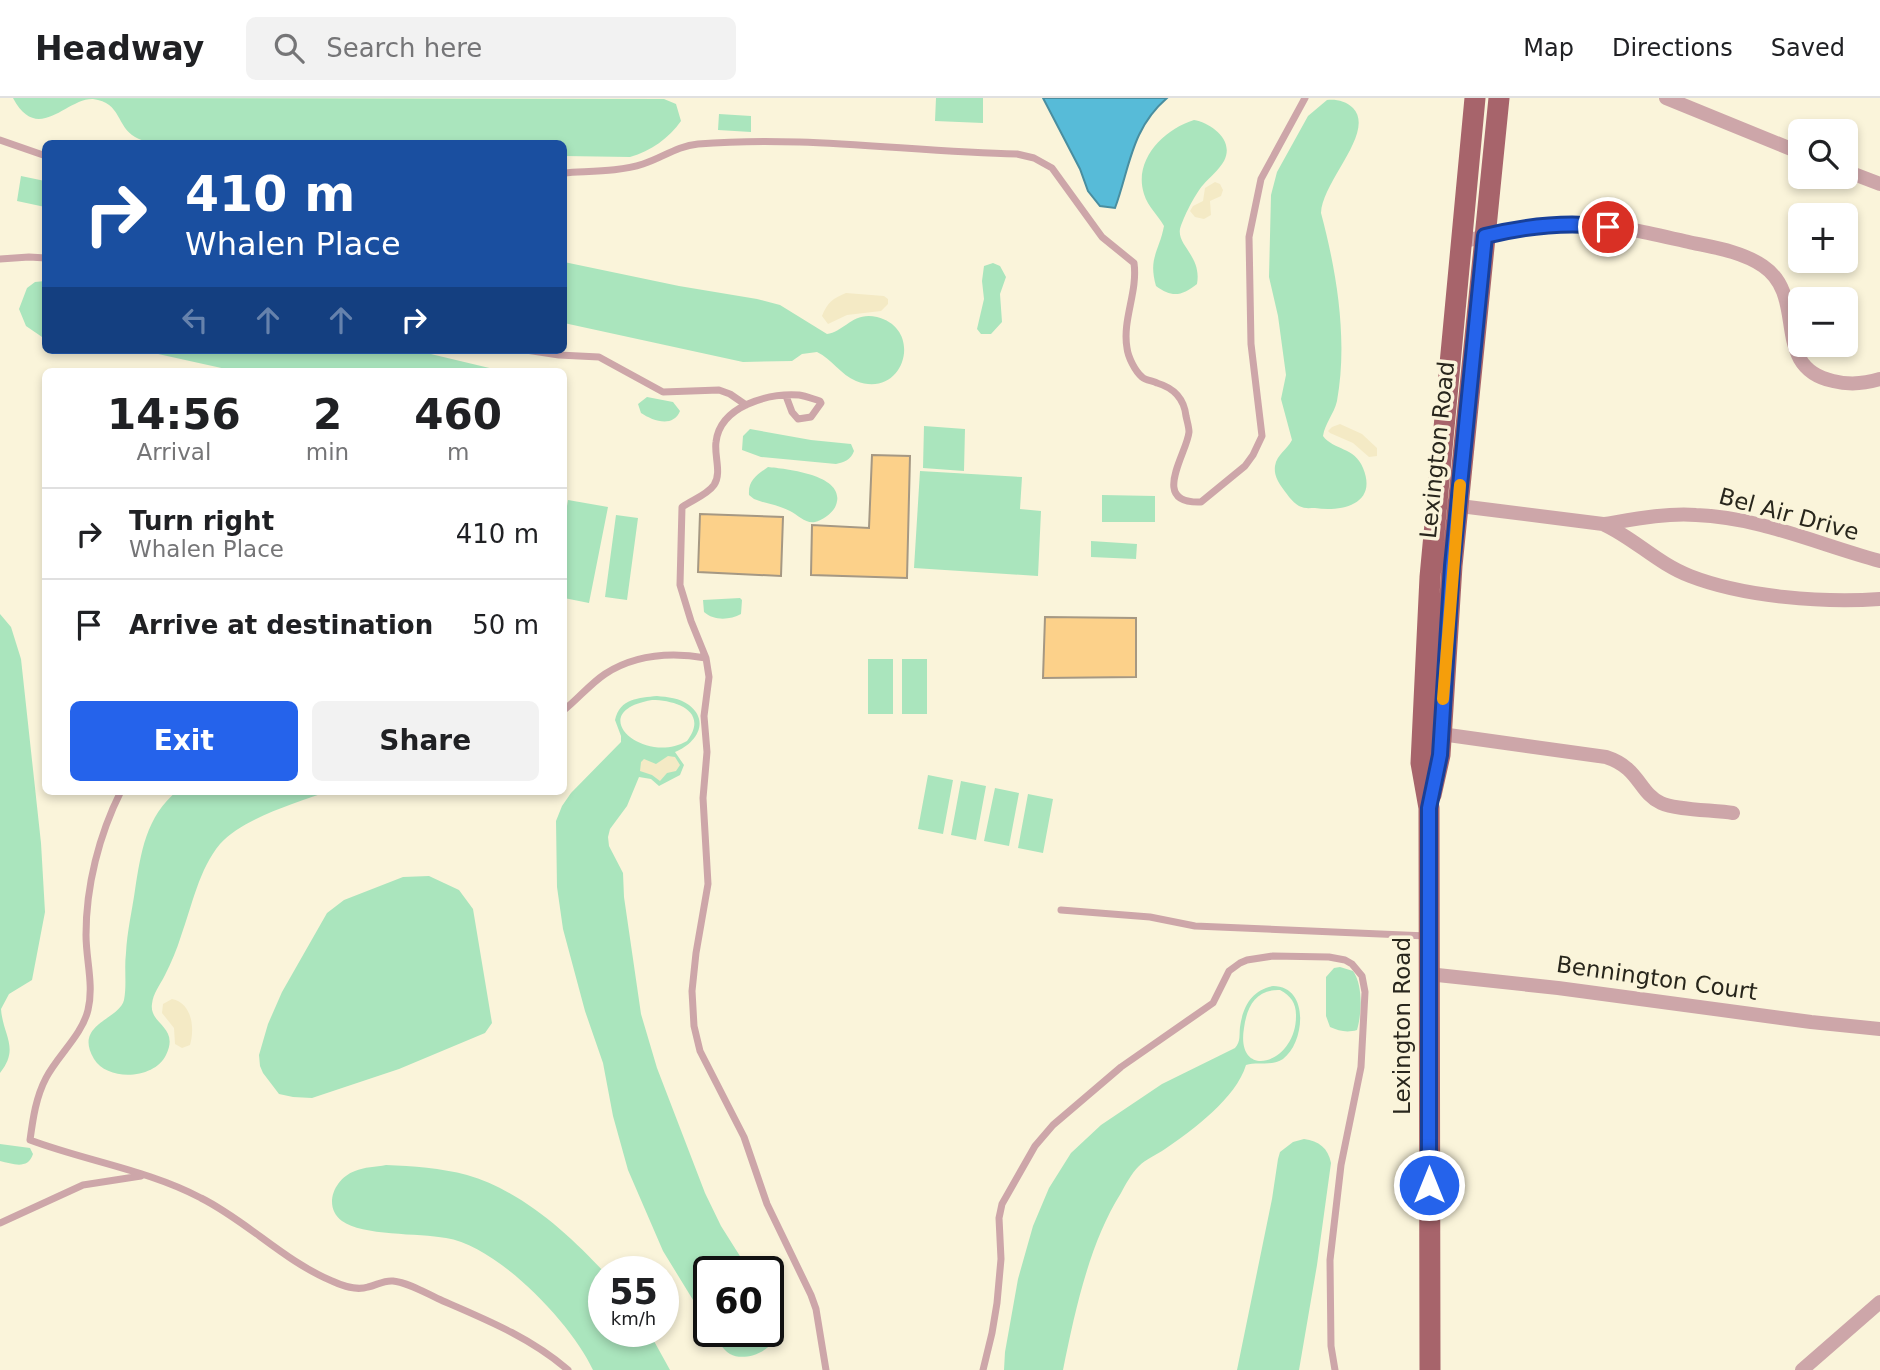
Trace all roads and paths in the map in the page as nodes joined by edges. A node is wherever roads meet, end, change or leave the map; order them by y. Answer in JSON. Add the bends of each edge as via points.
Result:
{"nodes":[{"id":1,"x":1305,"y":98,"type":"edge"},
{"id":2,"x":1475,"y":98,"type":"edge"},
{"id":3,"x":1499,"y":98,"type":"edge"},
{"id":4,"x":1666,"y":98,"type":"edge"},
{"id":5,"x":0,"y":140,"type":"edge"},
{"id":6,"x":1788,"y":148,"type":"edge"},
{"id":7,"x":42,"y":155,"type":"edge"},
{"id":8,"x":567,"y":173,"type":"edge"},
{"id":9,"x":1858,"y":176,"type":"edge"},
{"id":10,"x":1880,"y":184,"type":"edge"},
{"id":11,"x":1485,"y":236,"type":"junction"},
{"id":12,"x":1461,"y":242,"type":"junction"},
{"id":13,"x":42,"y":258,"type":"edge"},
{"id":14,"x":0,"y":259,"type":"edge"},
{"id":15,"x":552,"y":354,"type":"edge"},
{"id":16,"x":1880,"y":379,"type":"edge"},
{"id":17,"x":786,"y":396,"type":"junction"},
{"id":18,"x":746,"y":405,"type":"junction"},
{"id":19,"x":1437,"y":503,"type":"junction"},
{"id":20,"x":1458,"y":506,"type":"junction"},
{"id":21,"x":1603,"y":524,"type":"junction"},
{"id":22,"x":1880,"y":561,"type":"edge"},
{"id":23,"x":1880,"y":598,"type":"edge"},
{"id":24,"x":706,"y":658,"type":"junction"},
{"id":25,"x":567,"y":707,"type":"edge"},
{"id":26,"x":1432,"y":733,"type":"junction"},
{"id":27,"x":119,"y":795,"type":"edge"},
{"id":28,"x":1733,"y":813,"type":"dead end"},
{"id":29,"x":1061,"y":910,"type":"dead end"},
{"id":30,"x":1428,"y":936,"type":"junction"},
{"id":31,"x":1428,"y":974,"type":"junction"},
{"id":32,"x":1880,"y":1029,"type":"edge"},
{"id":33,"x":143,"y":1175,"type":"junction"},
{"id":34,"x":0,"y":1223,"type":"edge"},
{"id":35,"x":1880,"y":1302,"type":"edge"},
{"id":36,"x":568,"y":1370,"type":"edge"},
{"id":37,"x":826,"y":1370,"type":"edge"},
{"id":38,"x":983,"y":1370,"type":"edge"},
{"id":39,"x":1335,"y":1370,"type":"edge"},
{"id":40,"x":1430,"y":1370,"type":"edge"},
{"id":41,"x":1802,"y":1370,"type":"edge"}],
"edges":[{"from":1,"to":8,"type":"lane","via":[[1261,179],[1249,237],[1251,344],[1262,436],[1245,466],[1201,502],[1179,496],[1173,481],[1189,431],[1184,402],[1168,386],[1142,377],[1127,350],[1134,263],[1102,237],[1052,168],[1042,162],[1017,154],[759,142],[695,144],[633,167]]},
{"from":2,"to":12,"type":"main road","name":"Lexington Road"},
{"from":3,"to":11,"type":"main road","name":"Lexington Road"},
{"from":4,"to":6,"type":"street"},
{"from":5,"to":7,"type":"lane"},
{"from":9,"to":10,"type":"street"},
{"from":11,"to":12,"type":"street"},
{"from":11,"to":16,"type":"street","via":[[1534,226],[1587,224],[1651,233],[1748,257],[1770,271],[1783,287],[1793,345],[1810,372],[1843,383]]},
{"from":11,"to":20,"type":"main road","name":"Lexington Road"},
{"from":12,"to":19,"type":"main road","name":"Lexington Road"},
{"from":13,"to":14,"type":"lane"},
{"from":15,"to":18,"type":"lane","via":[[599,357],[663,391],[719,390]]},
{"from":17,"to":17,"type":"lane","via":[[799,395],[821,403],[810,418],[798,419]]},
{"from":17,"to":18,"type":"lane"},
{"from":18,"to":24,"type":"lane","via":[[733,412],[717,433],[716,482],[682,508],[681,514],[680,585]]},
{"from":19,"to":20,"type":"street","name":"Bel Air Drive"},
{"from":19,"to":26,"type":"main road","name":"Lexington Road"},
{"from":20,"to":21,"type":"street","name":"Bel Air Drive"},
{"from":20,"to":26,"type":"main road","name":"Lexington Road"},
{"from":21,"to":22,"type":"street","name":"Bel Air Drive","via":[[1676,514],[1720,517]]},
{"from":21,"to":23,"type":"street","name":"Bel Air Drive","via":[[1691,577],[1781,595]]},
{"from":24,"to":25,"type":"lane","via":[[661,655],[636,660],[607,673]]},
{"from":24,"to":37,"type":"lane","via":[[703,798],[708,884],[692,992],[694,1026],[700,1051],[744,1137],[767,1204],[811,1294]]},
{"from":26,"to":28,"type":"street","via":[[1606,757],[1628,767],[1659,802]]},
{"from":26,"to":30,"type":"main road","name":"Lexington Road","via":[[1421,763],[1429,808]]},
{"from":27,"to":33,"type":"lane","via":[[106,822],[89,898],[89,1007],[38,1096],[30,1140]]},
{"from":29,"to":30,"type":"lane","via":[[1150,917],[1195,926]]},
{"from":30,"to":31,"type":"main road","name":"Lexington Road"},
{"from":31,"to":32,"type":"street","name":"Bennington Court"},
{"from":31,"to":40,"type":"main road","name":"Lexington Road"},
{"from":33,"to":34,"type":"lane","via":[[83,1185]]},
{"from":33,"to":36,"type":"lane","via":[[214,1205],[320,1276],[354,1289],[391,1281],[407,1285],[515,1333]]},
{"from":35,"to":41,"type":"street"},
{"from":38,"to":39,"type":"lane","via":[[997,1303],[1002,1204],[1035,1146],[1121,1067],[1213,1003],[1234,967],[1247,960],[1282,956],[1345,960],[1359,970],[1365,985],[1361,1067],[1341,1165],[1330,1260]]}]}
